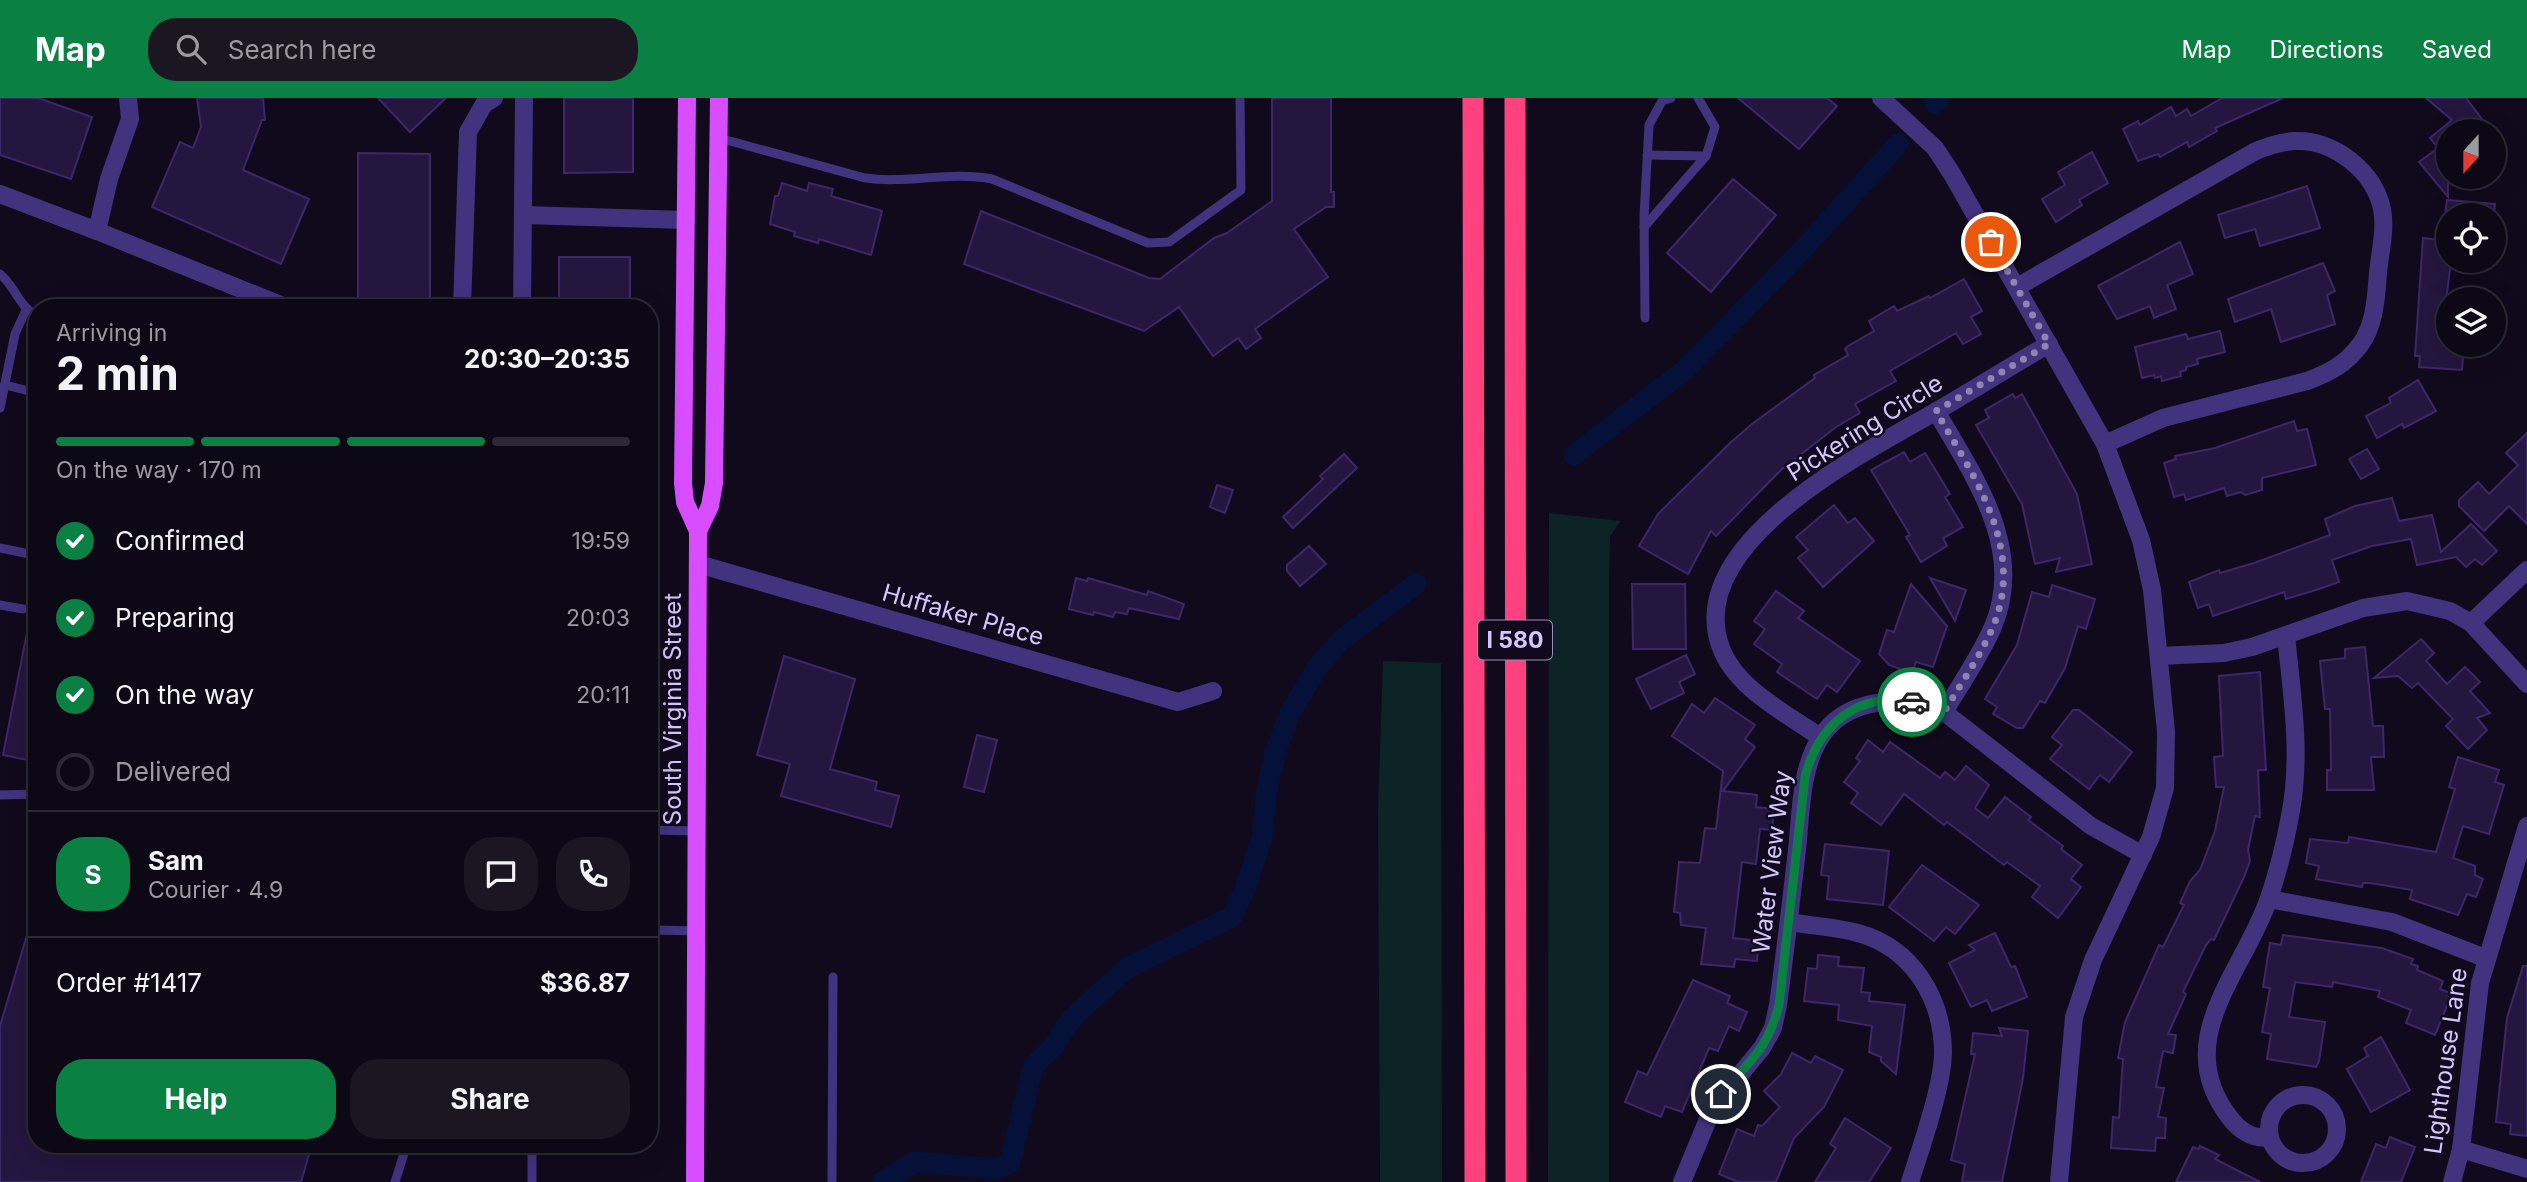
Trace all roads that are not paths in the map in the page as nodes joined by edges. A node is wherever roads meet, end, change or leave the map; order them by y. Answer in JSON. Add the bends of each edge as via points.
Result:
{"nodes":[{"id":1,"x":128,"y":98,"type":"edge"},
{"id":2,"x":494,"y":98,"type":"edge"},
{"id":3,"x":524,"y":98,"type":"edge"},
{"id":4,"x":687,"y":98,"type":"edge"},
{"id":5,"x":719,"y":98,"type":"edge"},
{"id":6,"x":1240,"y":98,"type":"edge"},
{"id":7,"x":1473,"y":98,"type":"edge"},
{"id":8,"x":1515,"y":98,"type":"edge"},
{"id":9,"x":1671,"y":98,"type":"edge"},
{"id":10,"x":1698,"y":98,"type":"edge"},
{"id":11,"x":1881,"y":98,"type":"edge"},
{"id":12,"x":719,"y":138,"type":"junction"},
{"id":13,"x":1647,"y":155,"type":"junction"},
{"id":14,"x":1706,"y":156,"type":"junction"},
{"id":15,"x":0,"y":194,"type":"edge"},
{"id":16,"x":524,"y":215,"type":"junction"},
{"id":17,"x":686,"y":220,"type":"junction"},
{"id":18,"x":1644,"y":228,"type":"junction"},
{"id":19,"x":97,"y":231,"type":"junction"},
{"id":20,"x":0,"y":274,"type":"edge"},
{"id":21,"x":2017,"y":287,"type":"junction"},
{"id":22,"x":266,"y":299,"type":"edge"},
{"id":23,"x":461,"y":299,"type":"edge"},
{"id":24,"x":522,"y":299,"type":"edge"},
{"id":25,"x":26,"y":310,"type":"joint"},
{"id":26,"x":1645,"y":318,"type":"dead end"},
{"id":27,"x":2049,"y":344,"type":"junction"},
{"id":28,"x":5,"y":385,"type":"junction"},
{"id":29,"x":28,"y":391,"type":"edge"},
{"id":30,"x":0,"y":408,"type":"edge"},
{"id":31,"x":1936,"y":411,"type":"junction"},
{"id":32,"x":2105,"y":444,"type":"junction"},
{"id":33,"x":698,"y":531,"type":"junction"},
{"id":34,"x":0,"y":548,"type":"edge"},
{"id":35,"x":28,"y":554,"type":"edge"},
{"id":36,"x":698,"y":564,"type":"junction"},
{"id":37,"x":2527,"y":570,"type":"edge"},
{"id":38,"x":0,"y":605,"type":"edge"},
{"id":39,"x":23,"y":609,"type":"dead end"},
{"id":40,"x":2470,"y":623,"type":"junction"},
{"id":41,"x":2286,"y":636,"type":"junction"},
{"id":42,"x":2159,"y":656,"type":"junction"},
{"id":43,"x":2527,"y":684,"type":"edge"},
{"id":44,"x":1213,"y":691,"type":"dead end"},
{"id":45,"x":1944,"y":712,"type":"junction"},
{"id":46,"x":1820,"y":737,"type":"junction"},
{"id":47,"x":28,"y":794,"type":"edge"},
{"id":48,"x":0,"y":795,"type":"edge"},
{"id":49,"x":2527,"y":826,"type":"edge"},
{"id":50,"x":658,"y":830,"type":"edge"},
{"id":51,"x":697,"y":831,"type":"junction"},
{"id":52,"x":2143,"y":855,"type":"junction"},
{"id":53,"x":2269,"y":900,"type":"junction"},
{"id":54,"x":1789,"y":922,"type":"junction"},
{"id":55,"x":658,"y":930,"type":"edge"},
{"id":56,"x":697,"y":931,"type":"junction"},
{"id":57,"x":2485,"y":958,"type":"junction"},
{"id":58,"x":833,"y":976,"type":"dead end"},
{"id":59,"x":2270,"y":1137,"type":"dead end"},
{"id":60,"x":2461,"y":1149,"type":"junction"},
{"id":61,"x":404,"y":1153,"type":"edge"},
{"id":62,"x":532,"y":1153,"type":"edge"},
{"id":63,"x":2527,"y":1169,"type":"edge"},
{"id":64,"x":395,"y":1182,"type":"edge"},
{"id":65,"x":532,"y":1182,"type":"edge"},
{"id":66,"x":695,"y":1182,"type":"edge"},
{"id":67,"x":832,"y":1182,"type":"edge"},
{"id":68,"x":1475,"y":1182,"type":"edge"},
{"id":69,"x":1516,"y":1182,"type":"edge"},
{"id":70,"x":1682,"y":1182,"type":"edge"},
{"id":71,"x":1910,"y":1182,"type":"edge"},
{"id":72,"x":2059,"y":1182,"type":"edge"},
{"id":73,"x":2452,"y":1182,"type":"edge"}],
"edges":[{"from":1,"to":19,"type":"street","via":[[130,119]]},
{"from":2,"to":23,"type":"street","via":[[484,104],[468,132]]},
{"from":3,"to":16,"type":"street"},
{"from":4,"to":17,"type":"main road","name":"South Virginia Street"},
{"from":5,"to":12,"type":"main road","name":"South Virginia Street"},
{"from":6,"to":12,"type":"lane","via":[[1241,190],[1169,242],[1148,243],[992,179],[971,175],[864,178]]},
{"from":7,"to":68,"type":"highway","number":"I 580"},
{"from":8,"to":69,"type":"highway","number":"I 580"},
{"from":9,"to":13,"type":"lane","via":[[1662,101],[1649,125]]},
{"from":10,"to":14,"type":"lane","via":[[1715,127]]},
{"from":11,"to":21,"type":"street","via":[[1935,148]]},
{"from":12,"to":33,"type":"main road","name":"South Virginia Street","via":[[715,483]]},
{"from":13,"to":14,"type":"lane"},
{"from":13,"to":18,"type":"lane"},
{"from":14,"to":18,"type":"lane"},
{"from":15,"to":19,"type":"street"},
{"from":16,"to":17,"type":"street"},
{"from":16,"to":24,"type":"street"},
{"from":17,"to":33,"type":"main road","name":"South Virginia Street","via":[[683,483],[685,502]]},
{"from":18,"to":26,"type":"lane"},
{"from":19,"to":22,"type":"street"},
{"from":20,"to":25,"type":"lane"},
{"from":21,"to":27,"type":"street"},
{"from":21,"to":32,"type":"street","via":[[2275,143],[2319,144],[2342,154],[2376,192],[2383,230],[2375,308],[2362,343],[2347,360],[2330,373],[2307,381],[2163,418]]},
{"from":25,"to":28,"type":"lane","via":[[15,334]]},
{"from":27,"to":31,"type":"street","name":"Pickering Circle"},
{"from":27,"to":32,"type":"street"},
{"from":28,"to":29,"type":"lane"},
{"from":28,"to":30,"type":"lane"},
{"from":31,"to":45,"type":"street","via":[[1988,503],[2003,567],[1993,628]]},
{"from":31,"to":46,"type":"street","name":"Pickering Circle","via":[[1833,471],[1796,499],[1753,540],[1722,583],[1715,627],[1729,663],[1756,691]]},
{"from":32,"to":42,"type":"street","via":[[2141,540]]},
{"from":33,"to":36,"type":"main road","name":"South Virginia Street"},
{"from":34,"to":35,"type":"lane"},
{"from":36,"to":44,"type":"street","name":"Huffaker Place","via":[[1178,702]]},
{"from":36,"to":51,"type":"main road","name":"South Virginia Street"},
{"from":37,"to":40,"type":"street"},
{"from":38,"to":39,"type":"lane"},
{"from":40,"to":41,"type":"street","via":[[2430,604],[2387,602]]},
{"from":40,"to":43,"type":"street"},
{"from":41,"to":42,"type":"street","via":[[2224,653]]},
{"from":41,"to":53,"type":"street","via":[[2296,771],[2291,814]]},
{"from":42,"to":52,"type":"street","via":[[2167,757],[2159,816]]},
{"from":45,"to":46,"type":"street","name":"Water View Way","via":[[1927,705],[1884,701],[1847,714]]},
{"from":45,"to":52,"type":"street","name":"Water View Way","via":[[2091,826]]},
{"from":46,"to":54,"type":"street","name":"Water View Way","via":[[1805,777]]},
{"from":47,"to":48,"type":"lane"},
{"from":49,"to":57,"type":"street","name":"Lighthouse Lane"},
{"from":50,"to":51,"type":"lane"},
{"from":51,"to":56,"type":"main road","name":"South Virginia Street"},
{"from":52,"to":72,"type":"street","via":[[2093,960],[2074,1017]]},
{"from":53,"to":57,"type":"street","via":[[2392,922]]},
{"from":53,"to":59,"type":"street","via":[[2221,998],[2206,1045],[2212,1087],[2221,1107],[2235,1126],[2252,1137]]},
{"from":54,"to":70,"type":"street","name":"Water View Way","via":[[1773,1028],[1749,1067],[1713,1107]]},
{"from":54,"to":71,"type":"street","via":[[1859,933],[1881,942],[1914,967],[1937,1005],[1943,1054]]},
{"from":55,"to":56,"type":"lane"},
{"from":56,"to":66,"type":"main road","name":"South Virginia Street"},
{"from":57,"to":60,"type":"street","name":"Lighthouse Lane","via":[[2475,1009]]},
{"from":58,"to":67,"type":"lane"},
{"from":60,"to":63,"type":"street"},
{"from":60,"to":73,"type":"street","name":"Lighthouse Lane"},
{"from":61,"to":64,"type":"lane"},
{"from":62,"to":65,"type":"lane"}]}
